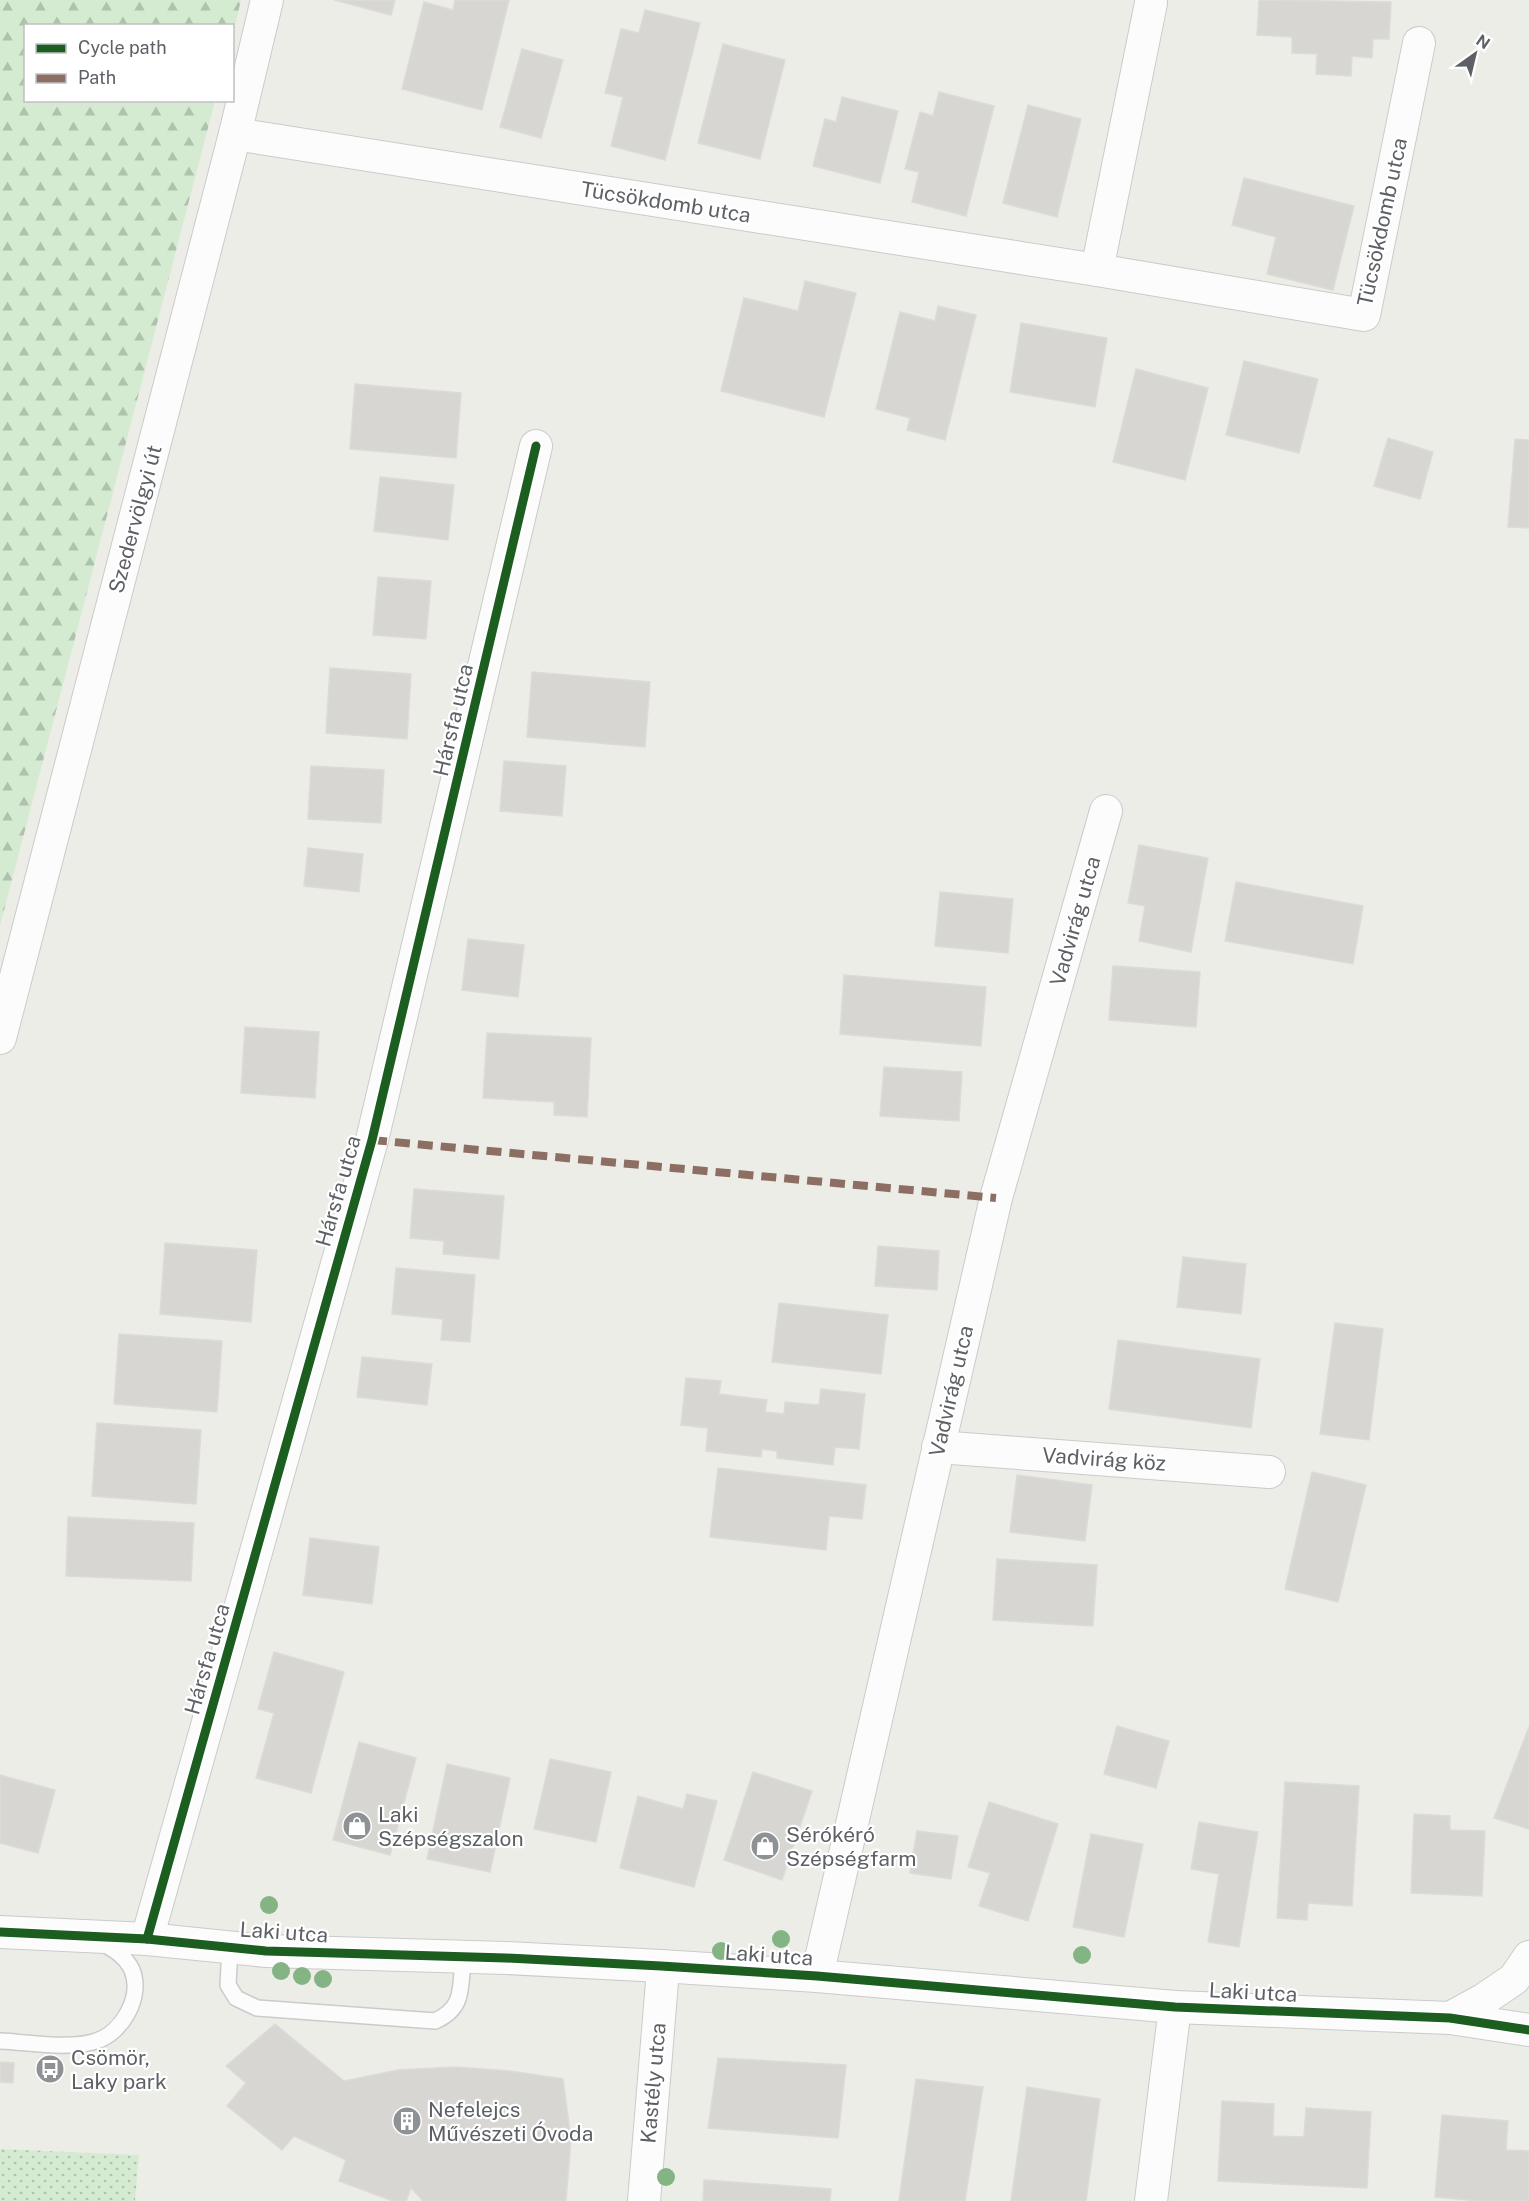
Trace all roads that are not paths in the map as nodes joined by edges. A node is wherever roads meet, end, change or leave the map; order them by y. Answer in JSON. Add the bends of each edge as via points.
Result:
{"nodes":[{"id":1,"x":267,"y":0,"type":"edge"},
{"id":2,"x":1151,"y":3,"type":"dead end"},
{"id":3,"x":1419,"y":43,"type":"dead end"},
{"id":4,"x":235,"y":134,"type":"junction"},
{"id":5,"x":1097,"y":270,"type":"junction"},
{"id":6,"x":536,"y":446,"type":"dead end"},
{"id":7,"x":1106,"y":811,"type":"dead end"},
{"id":8,"x":0,"y":1038,"type":"edge"},
{"id":9,"x":938,"y":1447,"type":"junction"},
{"id":10,"x":1269,"y":1472,"type":"dead end"},
{"id":11,"x":2,"y":1933,"type":"edge"},
{"id":12,"x":86,"y":1936,"type":"junction"},
{"id":13,"x":147,"y":1939,"type":"junction"},
{"id":14,"x":230,"y":1947,"type":"junction"},
{"id":15,"x":1529,"y":1957,"type":"edge"},
{"id":16,"x":463,"y":1958,"type":"junction"},
{"id":17,"x":661,"y":1966,"type":"junction"},
{"id":18,"x":816,"y":1976,"type":"junction"},
{"id":19,"x":1174,"y":2007,"type":"junction"},
{"id":20,"x":1450,"y":2018,"type":"junction"},
{"id":21,"x":1529,"y":2030,"type":"edge"},
{"id":22,"x":0,"y":2041,"type":"edge"},
{"id":23,"x":644,"y":2201,"type":"edge"},
{"id":24,"x":1152,"y":2201,"type":"edge"}],
"edges":[{"from":1,"to":4,"type":"street","name":"Szedervölgyi út"},
{"from":2,"to":5,"type":"street"},
{"from":3,"to":5,"type":"street","name":"Tücsökdomb utca","via":[[1364,315]]},
{"from":4,"to":5,"type":"street","name":"Tücsökdomb utca"},
{"from":4,"to":8,"type":"street","name":"Szedervölgyi út"},
{"from":6,"to":13,"type":"street","name":"Hársfa utca","via":[[372,1140]]},
{"from":7,"to":9,"type":"street","name":"Vadvirág utca","via":[[996,1198]]},
{"from":9,"to":10,"type":"street","name":"Vadvirág köz"},
{"from":9,"to":18,"type":"street","name":"Vadvirág utca"},
{"from":11,"to":12,"type":"street","name":"Laki utca"},
{"from":12,"to":13,"type":"street","name":"Laki utca"},
{"from":12,"to":22,"type":"lane","via":[[116,1951],[133,1972],[133,1998],[121,2024],[97,2041],[82,2044]]},
{"from":13,"to":14,"type":"street","name":"Laki utca"},
{"from":14,"to":16,"type":"street","name":"Laki utca"},
{"from":14,"to":16,"type":"lane","via":[[228,1985],[236,1998],[257,2008],[435,2021],[447,2016],[458,2003]]},
{"from":15,"to":20,"type":"street","via":[[1514,1979]]},
{"from":16,"to":17,"type":"street","name":"Laki utca"},
{"from":17,"to":18,"type":"street","name":"Laki utca"},
{"from":17,"to":23,"type":"street","name":"Kastély utca"},
{"from":18,"to":19,"type":"street","name":"Laki utca"},
{"from":19,"to":20,"type":"street","name":"Laki utca"},
{"from":19,"to":24,"type":"street"},
{"from":20,"to":21,"type":"street","name":"Laki utca"}]}
